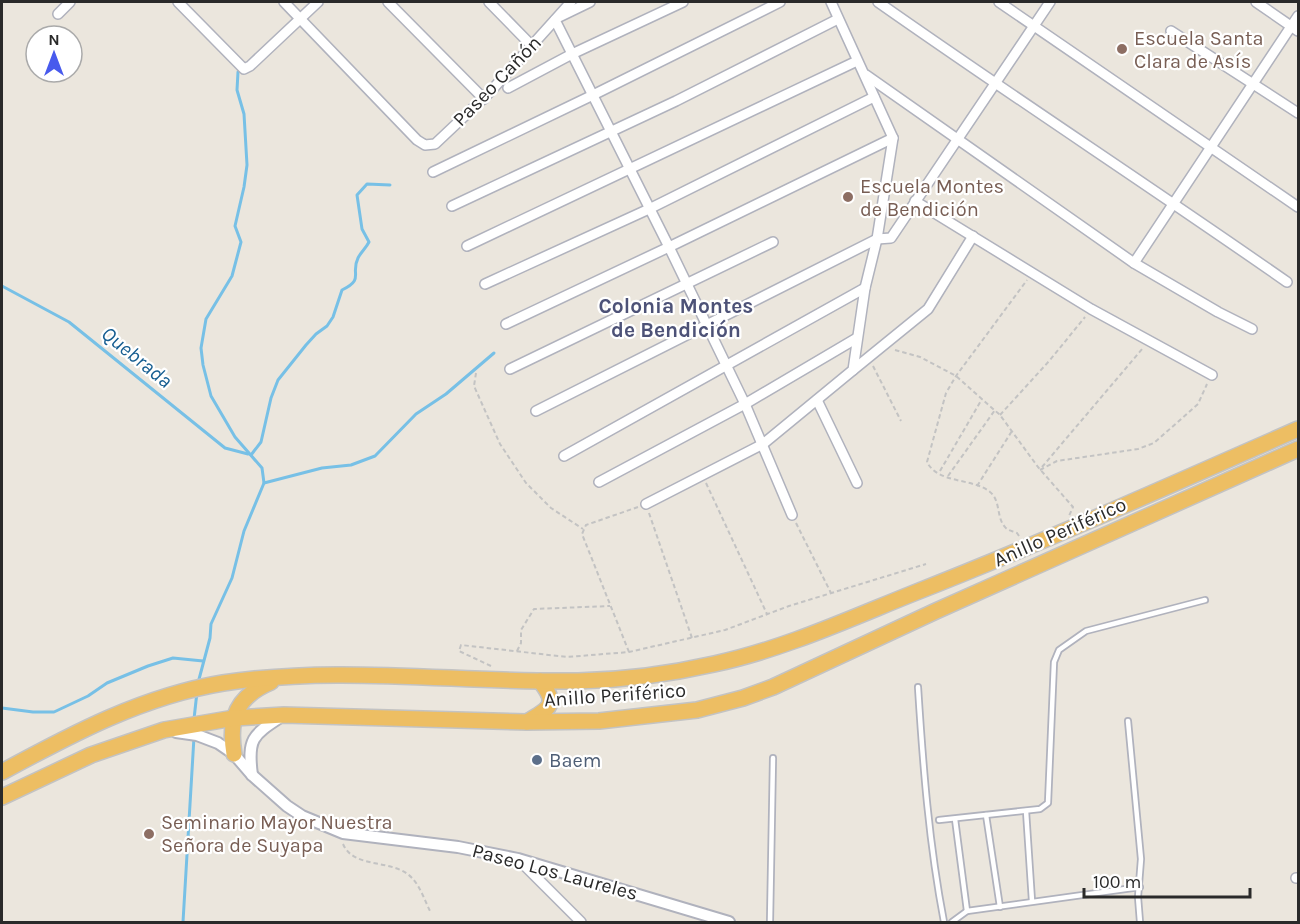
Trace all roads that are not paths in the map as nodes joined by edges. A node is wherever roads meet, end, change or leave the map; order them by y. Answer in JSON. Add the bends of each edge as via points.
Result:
{"nodes":[{"id":1,"x":70,"y":2,"type":"edge"},
{"id":2,"x":178,"y":2,"type":"edge"},
{"id":3,"x":284,"y":2,"type":"edge"},
{"id":4,"x":318,"y":2,"type":"edge"},
{"id":5,"x":388,"y":2,"type":"edge"},
{"id":6,"x":489,"y":2,"type":"edge"},
{"id":7,"x":570,"y":2,"type":"edge"},
{"id":8,"x":590,"y":2,"type":"edge"},
{"id":9,"x":683,"y":2,"type":"edge"},
{"id":10,"x":780,"y":2,"type":"edge"},
{"id":11,"x":831,"y":2,"type":"edge"},
{"id":12,"x":878,"y":2,"type":"edge"},
{"id":13,"x":999,"y":2,"type":"edge"},
{"id":14,"x":1050,"y":2,"type":"edge"},
{"id":15,"x":1256,"y":2,"type":"edge"},
{"id":16,"x":58,"y":14,"type":"dead end"},
{"id":17,"x":1299,"y":16,"type":"edge"},
{"id":18,"x":301,"y":18,"type":"junction"},
{"id":19,"x":838,"y":19,"type":"junction"},
{"id":20,"x":555,"y":20,"type":"junction"},
{"id":21,"x":1034,"y":24,"type":"junction"},
{"id":22,"x":1295,"y":28,"type":"edge"},
{"id":23,"x":1171,"y":31,"type":"dead end"},
{"id":24,"x":532,"y":46,"type":"junction"},
{"id":25,"x":572,"y":54,"type":"junction"},
{"id":26,"x":857,"y":61,"type":"junction"},
{"id":27,"x":864,"y":74,"type":"junction"},
{"id":28,"x":994,"y":84,"type":"junction"},
{"id":29,"x":1252,"y":84,"type":"junction"},
{"id":30,"x":508,"y":88,"type":"dead end"},
{"id":31,"x":593,"y":95,"type":"junction"},
{"id":32,"x":874,"y":97,"type":"junction"},
{"id":33,"x":484,"y":99,"type":"junction"},
{"id":34,"x":1299,"y":113,"type":"edge"},
{"id":35,"x":609,"y":131,"type":"junction"},
{"id":36,"x":893,"y":138,"type":"junction"},
{"id":37,"x":956,"y":140,"type":"junction"},
{"id":38,"x":1211,"y":147,"type":"junction"},
{"id":39,"x":629,"y":171,"type":"junction"},
{"id":40,"x":433,"y":172,"type":"dead end"},
{"id":41,"x":915,"y":201,"type":"junction"},
{"id":42,"x":1174,"y":203,"type":"junction"},
{"id":43,"x":452,"y":206,"type":"dead end"},
{"id":44,"x":1299,"y":207,"type":"edge"},
{"id":45,"x":649,"y":209,"type":"junction"},
{"id":46,"x":973,"y":236,"type":"junction"},
{"id":47,"x":877,"y":239,"type":"junction"},
{"id":48,"x":773,"y":242,"type":"dead end"},
{"id":49,"x":467,"y":246,"type":"dead end"},
{"id":50,"x":669,"y":247,"type":"junction"},
{"id":51,"x":1134,"y":263,"type":"junction"},
{"id":52,"x":1287,"y":282,"type":"dead end"},
{"id":53,"x":485,"y":284,"type":"dead end"},
{"id":54,"x":686,"y":284,"type":"junction"},
{"id":55,"x":865,"y":288,"type":"junction"},
{"id":56,"x":506,"y":324,"type":"dead end"},
{"id":57,"x":706,"y":325,"type":"junction"},
{"id":58,"x":1252,"y":329,"type":"dead end"},
{"id":59,"x":857,"y":338,"type":"junction"},
{"id":60,"x":725,"y":364,"type":"junction"},
{"id":61,"x":510,"y":369,"type":"dead end"},
{"id":62,"x":853,"y":370,"type":"junction"},
{"id":63,"x":1212,"y":375,"type":"road end"},
{"id":64,"x":817,"y":400,"type":"junction"},
{"id":65,"x":746,"y":404,"type":"junction"},
{"id":66,"x":536,"y":411,"type":"dead end"},
{"id":67,"x":1299,"y":429,"type":"edge"},
{"id":68,"x":763,"y":444,"type":"junction"},
{"id":69,"x":1299,"y":448,"type":"edge"},
{"id":70,"x":564,"y":456,"type":"dead end"},
{"id":71,"x":599,"y":482,"type":"dead end"},
{"id":72,"x":857,"y":483,"type":"dead end"},
{"id":73,"x":646,"y":504,"type":"road end"},
{"id":74,"x":792,"y":515,"type":"road end"},
{"id":75,"x":1205,"y":600,"type":"dead end"},
{"id":76,"x":288,"y":676,"type":"junction"},
{"id":77,"x":540,"y":681,"type":"junction"},
{"id":78,"x":918,"y":687,"type":"dead end"},
{"id":79,"x":284,"y":715,"type":"junction"},
{"id":80,"x":234,"y":718,"type":"junction"},
{"id":81,"x":1128,"y":721,"type":"dead end"},
{"id":82,"x":527,"y":722,"type":"junction"},
{"id":83,"x":164,"y":730,"type":"junction"},
{"id":84,"x":234,"y":754,"type":"junction"},
{"id":85,"x":773,"y":758,"type":"dead end"},
{"id":86,"x":2,"y":772,"type":"edge"},
{"id":87,"x":252,"y":775,"type":"junction"},
{"id":88,"x":2,"y":797,"type":"edge"},
{"id":89,"x":1026,"y":811,"type":"junction"},
{"id":90,"x":986,"y":815,"type":"junction"},
{"id":91,"x":955,"y":819,"type":"junction"},
{"id":92,"x":939,"y":820,"type":"dead end"},
{"id":93,"x":518,"y":859,"type":"junction"},
{"id":94,"x":1140,"y":887,"type":"junction"},
{"id":95,"x":1032,"y":901,"type":"junction"},
{"id":96,"x":1000,"y":907,"type":"junction"},
{"id":97,"x":967,"y":911,"type":"junction"},
{"id":98,"x":581,"y":922,"type":"edge"},
{"id":99,"x":729,"y":922,"type":"edge"},
{"id":100,"x":770,"y":922,"type":"edge"},
{"id":101,"x":944,"y":922,"type":"edge"},
{"id":102,"x":952,"y":922,"type":"edge"},
{"id":103,"x":1140,"y":922,"type":"edge"}],
"edges":[{"from":1,"to":16,"type":"street"},
{"from":2,"to":18,"type":"street","via":[[244,69]]},
{"from":3,"to":18,"type":"street"},
{"from":4,"to":18,"type":"street"},
{"from":5,"to":33,"type":"street"},
{"from":6,"to":24,"type":"street"},
{"from":7,"to":20,"type":"street","name":"Paseo Cañón"},
{"from":8,"to":20,"type":"street"},
{"from":9,"to":25,"type":"street"},
{"from":10,"to":31,"type":"street"},
{"from":11,"to":19,"type":"street"},
{"from":12,"to":28,"type":"street"},
{"from":13,"to":21,"type":"street"},
{"from":14,"to":21,"type":"street"},
{"from":15,"to":22,"type":"street"},
{"from":17,"to":22,"type":"street"},
{"from":18,"to":33,"type":"street","name":"Paseo Cañón","via":[[425,145],[435,144]]},
{"from":19,"to":26,"type":"street"},
{"from":19,"to":35,"type":"street"},
{"from":20,"to":24,"type":"street","name":"Paseo Cañón"},
{"from":20,"to":25,"type":"street"},
{"from":21,"to":28,"type":"street"},
{"from":21,"to":38,"type":"street"},
{"from":22,"to":29,"type":"street"},
{"from":23,"to":29,"type":"street"},
{"from":24,"to":33,"type":"street","name":"Paseo Cañón"},
{"from":25,"to":30,"type":"street"},
{"from":25,"to":31,"type":"street"},
{"from":26,"to":27,"type":"street"},
{"from":26,"to":39,"type":"street"},
{"from":27,"to":32,"type":"street"},
{"from":27,"to":37,"type":"street"},
{"from":28,"to":37,"type":"street"},
{"from":28,"to":42,"type":"street"},
{"from":29,"to":34,"type":"street"},
{"from":29,"to":38,"type":"street"},
{"from":31,"to":35,"type":"street"},
{"from":31,"to":40,"type":"street"},
{"from":32,"to":36,"type":"street"},
{"from":32,"to":45,"type":"street"},
{"from":35,"to":39,"type":"street"},
{"from":35,"to":43,"type":"street"},
{"from":36,"to":47,"type":"street"},
{"from":36,"to":50,"type":"street"},
{"from":37,"to":41,"type":"street"},
{"from":37,"to":51,"type":"street"},
{"from":38,"to":42,"type":"street"},
{"from":38,"to":44,"type":"street"},
{"from":39,"to":45,"type":"street"},
{"from":39,"to":49,"type":"street"},
{"from":41,"to":46,"type":"street"},
{"from":41,"to":47,"type":"street","via":[[891,238]]},
{"from":42,"to":51,"type":"street"},
{"from":42,"to":52,"type":"street"},
{"from":45,"to":50,"type":"street"},
{"from":45,"to":53,"type":"street"},
{"from":46,"to":62,"type":"street","via":[[928,309]]},
{"from":46,"to":63,"type":"street","via":[[1091,309]]},
{"from":47,"to":55,"type":"street"},
{"from":47,"to":57,"type":"street"},
{"from":48,"to":54,"type":"street"},
{"from":50,"to":54,"type":"street"},
{"from":50,"to":56,"type":"street"},
{"from":51,"to":58,"type":"street"},
{"from":54,"to":57,"type":"street"},
{"from":54,"to":61,"type":"street"},
{"from":55,"to":59,"type":"street"},
{"from":55,"to":60,"type":"street"},
{"from":57,"to":60,"type":"street"},
{"from":57,"to":66,"type":"street"},
{"from":59,"to":62,"type":"street"},
{"from":59,"to":65,"type":"street"},
{"from":60,"to":65,"type":"street"},
{"from":60,"to":70,"type":"street"},
{"from":62,"to":64,"type":"street"},
{"from":64,"to":68,"type":"street"},
{"from":64,"to":72,"type":"street"},
{"from":65,"to":68,"type":"street"},
{"from":65,"to":71,"type":"street"},
{"from":67,"to":77,"type":"highway","name":"Anillo Periférico","via":[[1025,549],[783,645],[715,664],[606,679]]},
{"from":68,"to":73,"type":"street"},
{"from":68,"to":74,"type":"street"},
{"from":69,"to":82,"type":"highway","name":"Anillo Periférico","via":[[743,698],[643,718]]},
{"from":75,"to":89,"type":"lane","via":[[1086,632],[1059,650],[1054,662],[1048,803]]},
{"from":76,"to":77,"type":"highway","name":"Anillo Periférico"},
{"from":76,"to":80,"type":"highway","via":[[254,689]]},
{"from":76,"to":86,"type":"highway","name":"Anillo Periférico","via":[[220,684],[150,700],[77,732]]},
{"from":77,"to":82,"type":"highway","via":[[551,695],[551,702],[543,713]]},
{"from":78,"to":101,"type":"lane","via":[[932,851]]},
{"from":79,"to":80,"type":"highway","name":"Anillo Periférico"},
{"from":79,"to":82,"type":"highway","name":"Anillo Periférico"},
{"from":79,"to":87,"type":"street","via":[[258,732],[250,745]]},
{"from":80,"to":83,"type":"highway","name":"Anillo Periférico"},
{"from":80,"to":84,"type":"highway"},
{"from":81,"to":94,"type":"lane","via":[[1141,859]]},
{"from":83,"to":84,"type":"street","name":"Paseo Los Laureles","via":[[197,735]]},
{"from":83,"to":88,"type":"highway","name":"Anillo Periférico","via":[[91,755]]},
{"from":84,"to":87,"type":"street","name":"Paseo Los Laureles"},
{"from":85,"to":100,"type":"lane"},
{"from":87,"to":93,"type":"street","name":"Paseo Los Laureles","via":[[302,816],[343,833],[458,847]]},
{"from":89,"to":90,"type":"lane"},
{"from":89,"to":95,"type":"lane"},
{"from":90,"to":91,"type":"lane"},
{"from":90,"to":96,"type":"lane"},
{"from":91,"to":92,"type":"lane"},
{"from":91,"to":97,"type":"lane"},
{"from":93,"to":98,"type":"street"},
{"from":93,"to":99,"type":"street","name":"Paseo Los Laureles"},
{"from":94,"to":95,"type":"lane"},
{"from":94,"to":103,"type":"lane"},
{"from":95,"to":96,"type":"lane"},
{"from":96,"to":97,"type":"lane"},
{"from":97,"to":102,"type":"lane"}]}
